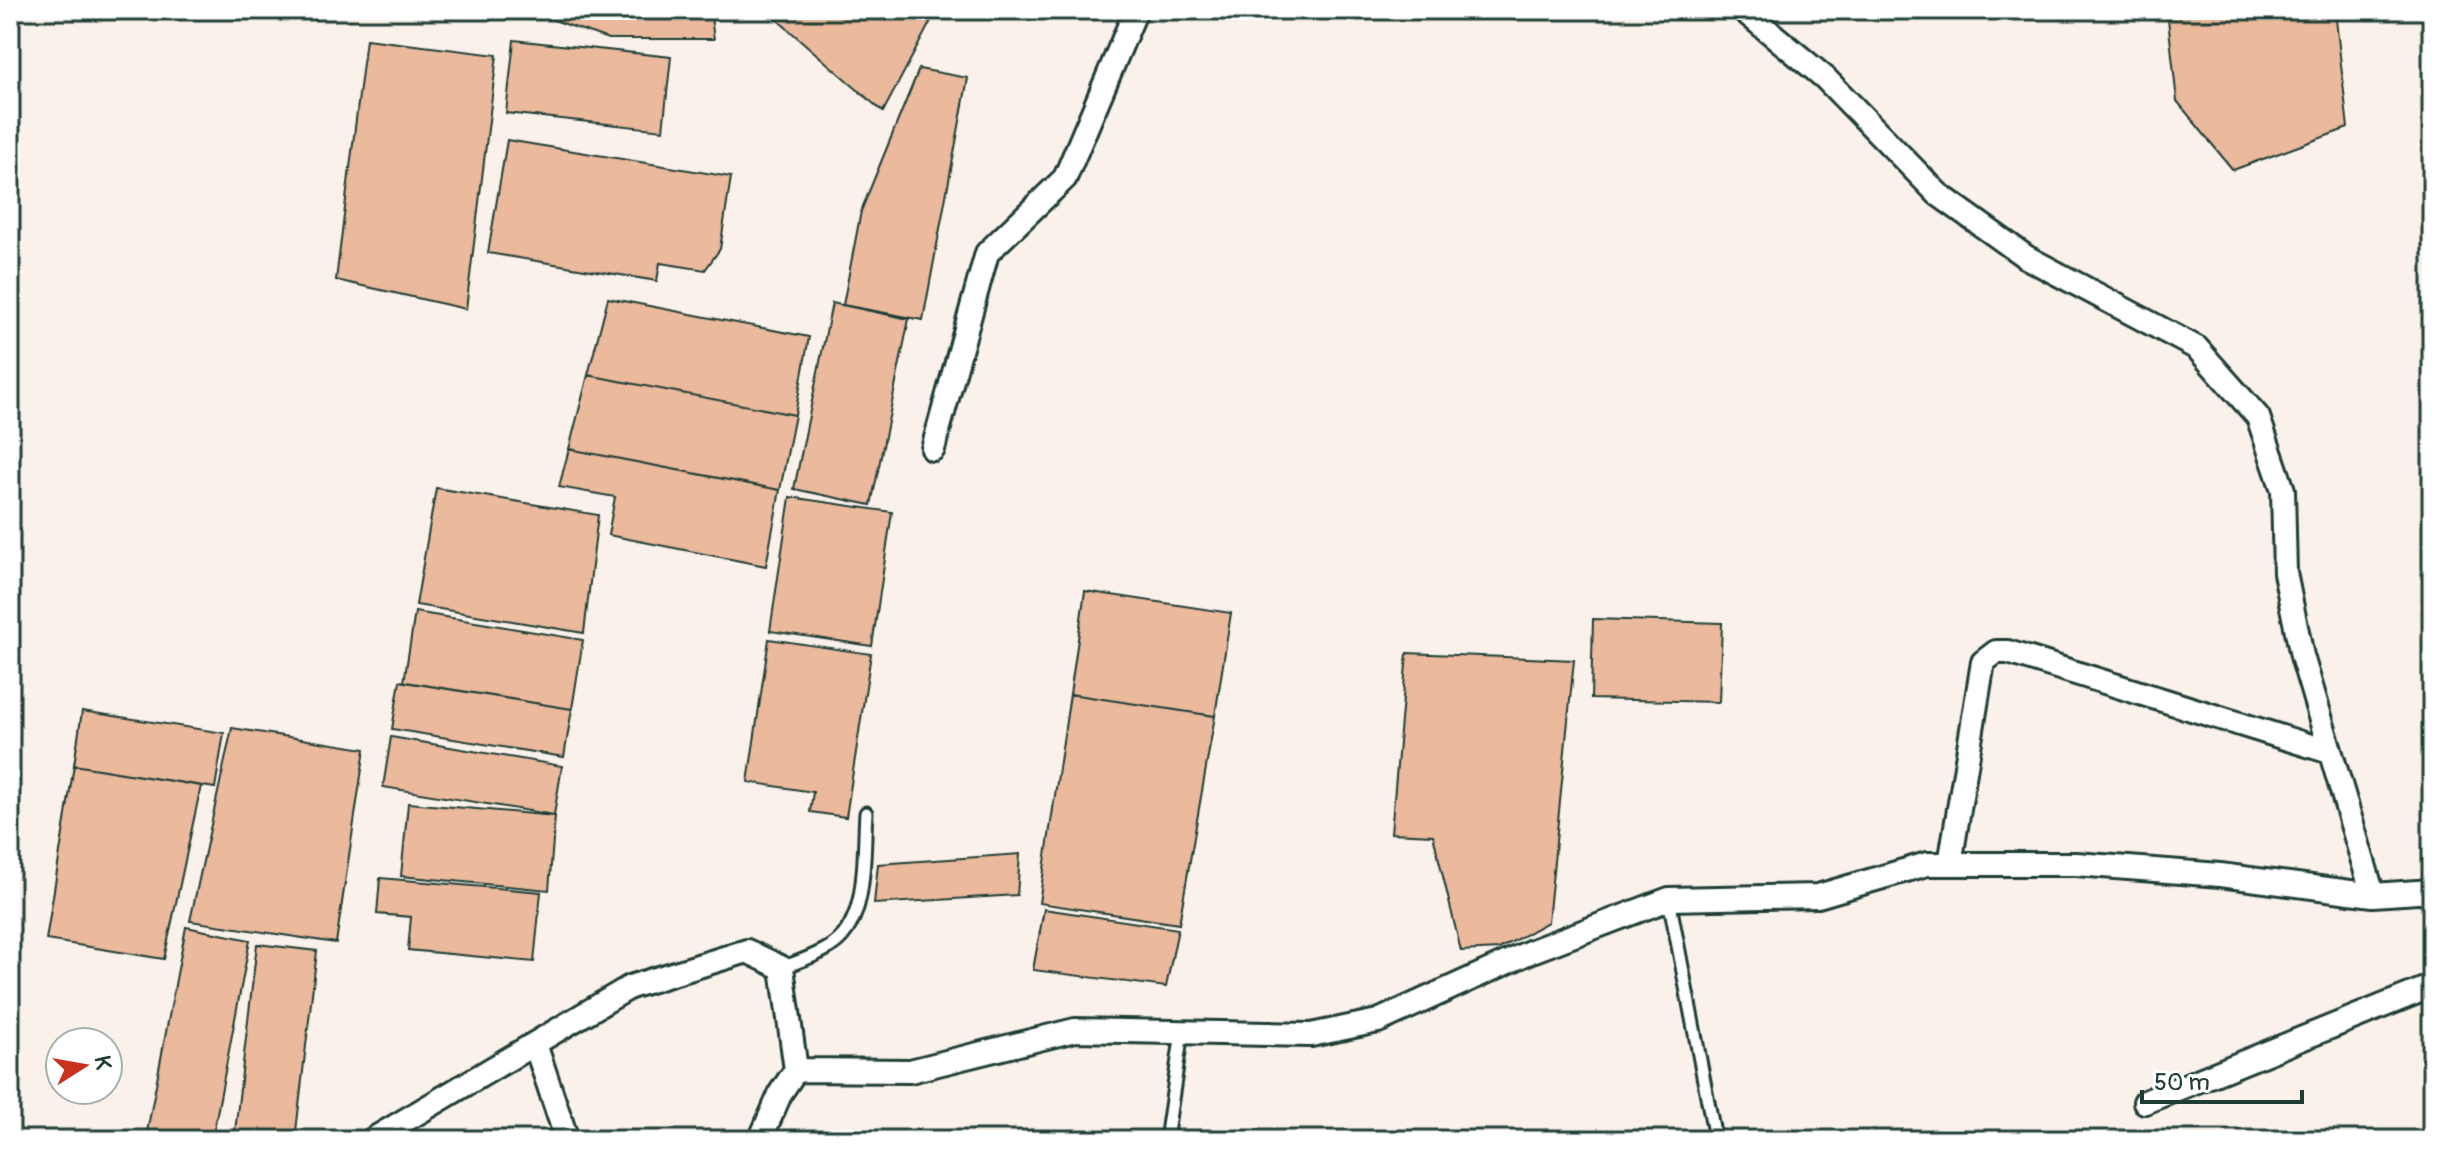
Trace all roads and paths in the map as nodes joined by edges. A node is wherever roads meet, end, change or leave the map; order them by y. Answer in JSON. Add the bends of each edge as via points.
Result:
{"nodes":[{"id":1,"x":1136,"y":10,"type":"edge"},
{"id":2,"x":1743,"y":10,"type":"edge"},
{"id":3,"x":933,"y":449,"type":"dead end"},
{"id":4,"x":2330,"y":752,"type":"junction"},
{"id":5,"x":866,"y":813,"type":"dead end"},
{"id":6,"x":1950,"y":864,"type":"junction"},
{"id":7,"x":2432,"y":891,"type":"edge"},
{"id":8,"x":2373,"y":895,"type":"junction"},
{"id":9,"x":1669,"y":899,"type":"junction"},
{"id":10,"x":782,"y":968,"type":"junction"},
{"id":11,"x":2432,"y":986,"type":"edge"},
{"id":12,"x":1182,"y":1032,"type":"junction"},
{"id":13,"x":535,"y":1044,"type":"junction"},
{"id":14,"x":796,"y":1070,"type":"junction"},
{"id":15,"x":2145,"y":1102,"type":"dead end"},
{"id":16,"x":1715,"y":1138,"type":"dead end"},
{"id":17,"x":372,"y":1140,"type":"edge"},
{"id":18,"x":567,"y":1140,"type":"edge"},
{"id":19,"x":760,"y":1140,"type":"edge"},
{"id":20,"x":1166,"y":1140,"type":"edge"}],
"edges":[{"from":1,"to":3,"type":"street","via":[[1065,178],[987,253]]},
{"from":2,"to":4,"type":"street","via":[[1825,78],[1938,194],[2026,257],[2197,348],[2258,417],[2283,490],[2285,573]]},
{"from":4,"to":6,"type":"street","via":[[1996,652],[1983,662]]},
{"from":4,"to":8,"type":"street"},
{"from":5,"to":10,"type":"lane","via":[[854,920],[831,947]]},
{"from":6,"to":8,"type":"street","via":[[2076,864],[2220,875]]},
{"from":6,"to":9,"type":"street","via":[[1927,864],[1818,896]]},
{"from":7,"to":8,"type":"street"},
{"from":9,"to":12,"type":"street","via":[[1532,951],[1378,1021],[1311,1035]]},
{"from":9,"to":16,"type":"lane"},
{"from":10,"to":13,"type":"street","via":[[747,951],[630,987]]},
{"from":10,"to":14,"type":"street"},
{"from":11,"to":15,"type":"street"},
{"from":12,"to":14,"type":"street","via":[[1075,1030],[910,1071]]},
{"from":12,"to":20,"type":"lane"},
{"from":13,"to":17,"type":"street"},
{"from":13,"to":18,"type":"street"},
{"from":14,"to":19,"type":"street"}]}
